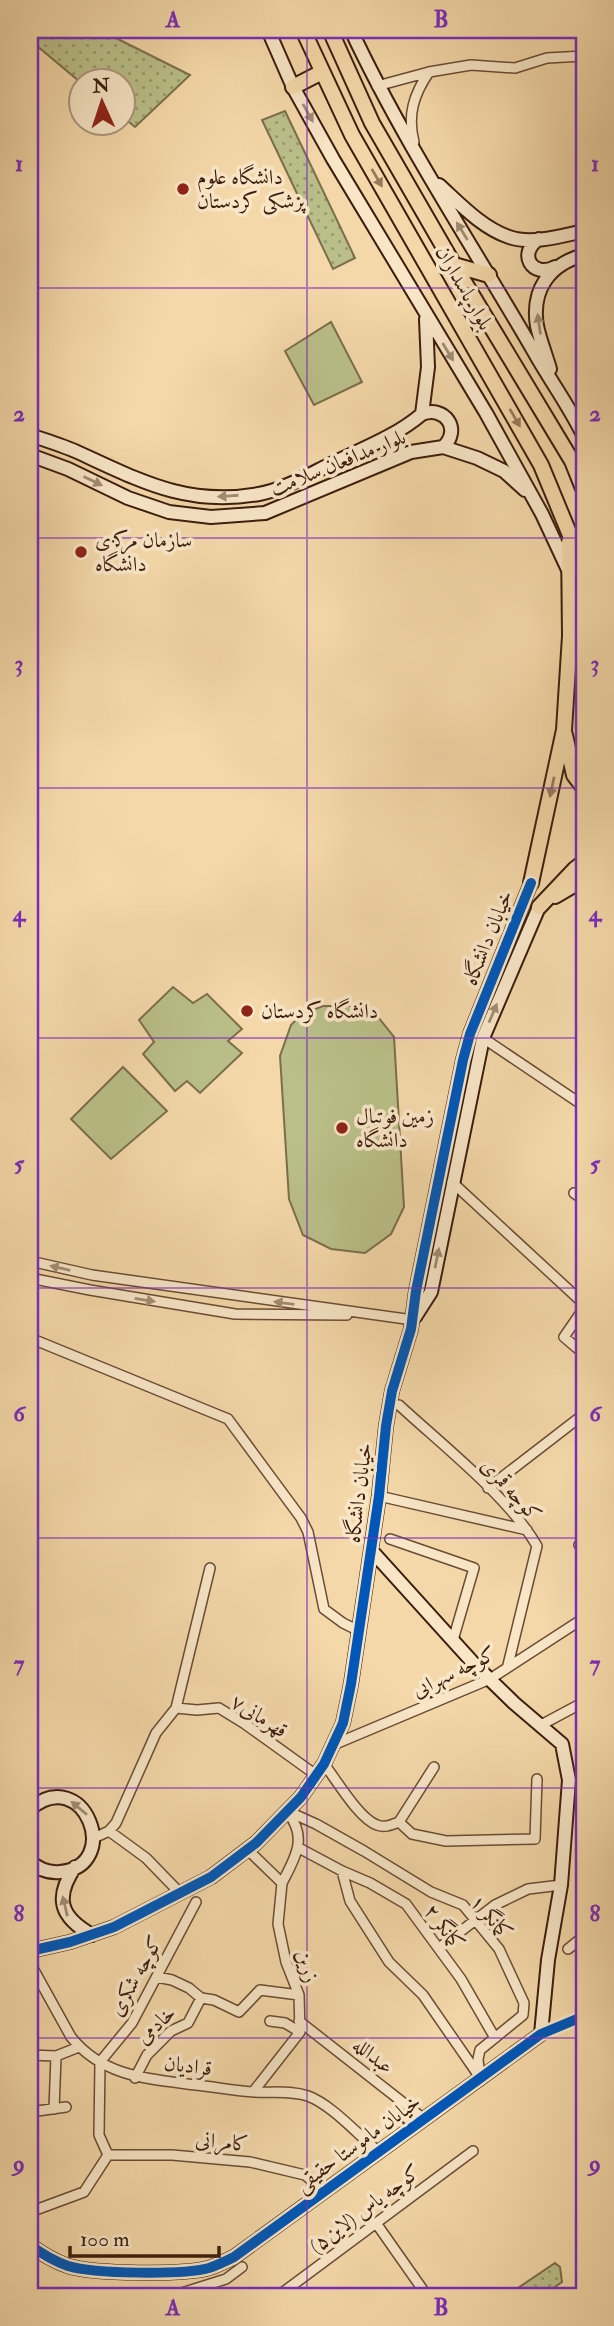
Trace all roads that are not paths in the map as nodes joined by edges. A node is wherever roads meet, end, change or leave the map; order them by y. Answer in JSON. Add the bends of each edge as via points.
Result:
{"nodes":[{"id":1,"x":268,"y":30,"type":"edge"},
{"id":2,"x":303,"y":30,"type":"edge"},
{"id":3,"x":330,"y":30,"type":"edge"},
{"id":4,"x":351,"y":30,"type":"edge"},
{"id":5,"x":584,"y":56,"type":"edge"},
{"id":6,"x":322,"y":72,"type":"junction"},
{"id":7,"x":429,"y":72,"type":"junction"},
{"id":8,"x":377,"y":86,"type":"junction"},
{"id":9,"x":293,"y":87,"type":"junction"},
{"id":10,"x":418,"y":160,"type":"junction"},
{"id":11,"x":426,"y":174,"type":"junction"},
{"id":12,"x":584,"y":231,"type":"edge"},
{"id":13,"x":539,"y":240,"type":"junction"},
{"id":14,"x":584,"y":255,"type":"edge"},
{"id":15,"x":454,"y":265,"type":"junction"},
{"id":16,"x":555,"y":267,"type":"junction"},
{"id":17,"x":489,"y":275,"type":"junction"},
{"id":18,"x":426,"y":315,"type":"junction"},
{"id":19,"x":556,"y":390,"type":"junction"},
{"id":20,"x":422,"y":414,"type":"junction"},
{"id":21,"x":30,"y":435,"type":"edge"},
{"id":22,"x":584,"y":437,"type":"edge"},
{"id":23,"x":443,"y":447,"type":"junction"},
{"id":24,"x":30,"y":455,"type":"edge"},
{"id":25,"x":584,"y":491,"type":"edge"},
{"id":26,"x":533,"y":497,"type":"junction"},
{"id":27,"x":577,"y":571,"type":"edge"},
{"id":28,"x":584,"y":626,"type":"edge"},
{"id":29,"x":564,"y":730,"type":"junction"},
{"id":30,"x":584,"y":788,"type":"edge"},
{"id":31,"x":584,"y":862,"type":"edge"},
{"id":32,"x":584,"y":879,"type":"edge"},
{"id":33,"x":531,"y":883,"type":"joint"},
{"id":34,"x":539,"y":907,"type":"junction"},
{"id":35,"x":483,"y":1038,"type":"junction"},
{"id":36,"x":584,"y":1106,"type":"edge"},
{"id":37,"x":452,"y":1182,"type":"junction"},
{"id":38,"x":574,"y":1193,"type":"dead end"},
{"id":39,"x":584,"y":1200,"type":"edge"},
{"id":40,"x":30,"y":1261,"type":"edge"},
{"id":41,"x":92,"y":1275,"type":"junction"},
{"id":42,"x":30,"y":1278,"type":"edge"},
{"id":43,"x":90,"y":1290,"type":"junction"},
{"id":44,"x":584,"y":1306,"type":"edge"},
{"id":45,"x":376,"y":1314,"type":"junction"},
{"id":46,"x":413,"y":1320,"type":"junction"},
{"id":47,"x":30,"y":1338,"type":"edge"},
{"id":48,"x":584,"y":1354,"type":"edge"},
{"id":49,"x":399,"y":1405,"type":"dead end"},
{"id":50,"x":584,"y":1414,"type":"edge"},
{"id":51,"x":488,"y":1488,"type":"junction"},
{"id":52,"x":379,"y":1496,"type":"junction"},
{"id":53,"x":527,"y":1530,"type":"junction"},
{"id":54,"x":390,"y":1539,"type":"dead end"},
{"id":55,"x":371,"y":1550,"type":"junction"},
{"id":56,"x":209,"y":1568,"type":"dead end"},
{"id":57,"x":584,"y":1618,"type":"edge"},
{"id":58,"x":359,"y":1631,"type":"junction"},
{"id":59,"x":453,"y":1640,"type":"junction"},
{"id":60,"x":508,"y":1665,"type":"junction"},
{"id":61,"x":490,"y":1679,"type":"junction"},
{"id":62,"x":584,"y":1702,"type":"edge"},
{"id":63,"x":176,"y":1708,"type":"junction"},
{"id":64,"x":541,"y":1725,"type":"junction"},
{"id":65,"x":333,"y":1745,"type":"junction"},
{"id":66,"x":324,"y":1764,"type":"junction"},
{"id":67,"x":434,"y":1767,"type":"dead end"},
{"id":68,"x":316,"y":1775,"type":"junction"},
{"id":69,"x":537,"y":1779,"type":"dead end"},
{"id":70,"x":33,"y":1805,"type":"edge"},
{"id":71,"x":287,"y":1811,"type":"junction"},
{"id":72,"x":399,"y":1822,"type":"junction"},
{"id":73,"x":109,"y":1831,"type":"junction"},
{"id":74,"x":94,"y":1838,"type":"junction"},
{"id":75,"x":299,"y":1847,"type":"junction"},
{"id":76,"x":248,"y":1850,"type":"junction"},
{"id":77,"x":30,"y":1861,"type":"edge"},
{"id":78,"x":75,"y":1867,"type":"junction"},
{"id":79,"x":341,"y":1871,"type":"junction"},
{"id":80,"x":282,"y":1883,"type":"junction"},
{"id":81,"x":561,"y":1885,"type":"junction"},
{"id":82,"x":180,"y":1893,"type":"junction"},
{"id":83,"x":196,"y":1902,"type":"dead end"},
{"id":84,"x":475,"y":1921,"type":"junction"},
{"id":85,"x":92,"y":1935,"type":"junction"},
{"id":86,"x":584,"y":1936,"type":"edge"},
{"id":87,"x":439,"y":1948,"type":"junction"},
{"id":88,"x":568,"y":1949,"type":"dead end"},
{"id":89,"x":30,"y":1951,"type":"edge"},
{"id":90,"x":30,"y":1963,"type":"edge"},
{"id":91,"x":157,"y":1977,"type":"junction"},
{"id":92,"x":299,"y":1995,"type":"junction"},
{"id":93,"x":201,"y":1997,"type":"junction"},
{"id":94,"x":584,"y":2016,"type":"edge"},
{"id":95,"x":270,"y":2021,"type":"dead end"},
{"id":96,"x":299,"y":2021,"type":"junction"},
{"id":97,"x":300,"y":2032,"type":"junction"},
{"id":98,"x":541,"y":2034,"type":"junction"},
{"id":99,"x":495,"y":2038,"type":"junction"},
{"id":100,"x":79,"y":2048,"type":"junction"},
{"id":101,"x":30,"y":2055,"type":"edge"},
{"id":102,"x":56,"y":2056,"type":"junction"},
{"id":103,"x":100,"y":2062,"type":"junction"},
{"id":104,"x":135,"y":2078,"type":"junction"},
{"id":105,"x":480,"y":2078,"type":"junction"},
{"id":106,"x":253,"y":2092,"type":"junction"},
{"id":107,"x":66,"y":2107,"type":"dead end"},
{"id":108,"x":54,"y":2109,"type":"junction"},
{"id":109,"x":30,"y":2112,"type":"edge"},
{"id":110,"x":424,"y":2119,"type":"junction"},
{"id":111,"x":473,"y":2151,"type":"dead end"},
{"id":112,"x":379,"y":2152,"type":"junction"},
{"id":113,"x":108,"y":2155,"type":"junction"},
{"id":114,"x":325,"y":2191,"type":"junction"},
{"id":115,"x":30,"y":2213,"type":"edge"},
{"id":116,"x":376,"y":2223,"type":"junction"},
{"id":117,"x":30,"y":2245,"type":"edge"},
{"id":118,"x":242,"y":2267,"type":"dead end"},
{"id":119,"x":584,"y":2290,"type":"edge"},
{"id":120,"x":172,"y":2296,"type":"edge"},
{"id":121,"x":278,"y":2296,"type":"edge"},
{"id":122,"x":414,"y":2296,"type":"edge"},
{"id":123,"x":576,"y":2296,"type":"edge"}],
"edges":[{"from":1,"to":9,"type":"street"},
{"from":2,"to":6,"type":"main road","name":"بلوار پاسداران"},
{"from":3,"to":15,"type":"main road","name":"بلوار پاسداران","via":[[372,123]]},
{"from":4,"to":8,"type":"street"},
{"from":5,"to":7,"type":"street","via":[[547,58],[515,68],[471,65]]},
{"from":6,"to":9,"type":"main road"},
{"from":6,"to":27,"type":"main road","name":"بلوار پاسداران","one_way":true,"via":[[352,135],[541,465],[569,532]]},
{"from":7,"to":8,"type":"street"},
{"from":7,"to":10,"type":"street","via":[[411,110]]},
{"from":8,"to":10,"type":"street"},
{"from":9,"to":18,"type":"street","one_way":true},
{"from":10,"to":11,"type":"street"},
{"from":11,"to":13,"type":"street","via":[[476,218],[509,237]]},
{"from":17,"to":11,"type":"street","one_way":true},
{"from":12,"to":13,"type":"street"},
{"from":13,"to":16,"type":"street","via":[[532,244],[528,259],[540,270]]},
{"from":14,"to":16,"type":"street"},
{"from":15,"to":17,"type":"main road"},
{"from":15,"to":25,"type":"main road","name":"بلوار پاسداران","via":[[572,461]]},
{"from":19,"to":16,"type":"street","one_way":true,"via":[[537,324],[538,292]]},
{"from":17,"to":19,"type":"street"},
{"from":18,"to":20,"type":"street","name":"بلوار مدافعان سلامت","via":[[428,367]]},
{"from":18,"to":26,"type":"street","one_way":true},
{"from":19,"to":22,"type":"street"},
{"from":20,"to":21,"type":"street","name":"بلوار مدافعان سلامت","one_way":true,"via":[[403,429],[295,481],[261,494],[210,498],[136,480]]},
{"from":20,"to":23,"type":"street","via":[[442,413],[451,423],[451,437]]},
{"from":24,"to":23,"type":"street","name":"بلوار مدافعان سلامت","one_way":true,"via":[[128,498],[169,512],[211,517],[265,513],[411,452]]},
{"from":23,"to":26,"type":"street","name":"بلوار مدافعان سلامت","via":[[504,471]]},
{"from":26,"to":27,"type":"street"},
{"from":27,"to":28,"type":"street"},
{"from":27,"to":29,"type":"main road"},
{"from":29,"to":30,"type":"main road","via":[[574,775]]},
{"from":29,"to":33,"type":"main road","one_way":true},
{"from":31,"to":34,"type":"main road"},
{"from":32,"to":34,"type":"main road"},
{"from":33,"to":46,"type":"street","name":"خیابان دانشگاه","via":[[470,1034]]},
{"from":35,"to":34,"type":"street","name":"خیابان دانشگاه","one_way":true},
{"from":35,"to":36,"type":"street"},
{"from":35,"to":37,"type":"street","name":"خیابان دانشگاه"},
{"from":37,"to":44,"type":"street"},
{"from":46,"to":37,"type":"street","name":"خیابان دانشگاه","one_way":true,"via":[[431,1292]]},
{"from":38,"to":39,"type":"street"},
{"from":41,"to":40,"type":"street","one_way":true},
{"from":41,"to":43,"type":"street"},
{"from":45,"to":41,"type":"street","one_way":true},
{"from":42,"to":43,"type":"street"},
{"from":43,"to":45,"type":"street","one_way":true,"via":[[235,1314]]},
{"from":44,"to":48,"type":"street","via":[[564,1337]]},
{"from":45,"to":46,"type":"street"},
{"from":46,"to":52,"type":"street","name":"خیابان دانشگاه","via":[[392,1391]]},
{"from":47,"to":58,"type":"street","via":[[228,1419],[301,1518],[324,1609]]},
{"from":49,"to":51,"type":"street","name":"کوچه قمری"},
{"from":50,"to":51,"type":"street"},
{"from":51,"to":53,"type":"street","name":"کوچه قمری"},
{"from":52,"to":53,"type":"street"},
{"from":52,"to":55,"type":"street","name":"خیابان دانشگاه"},
{"from":53,"to":60,"type":"street","name":"کوچه قمری","via":[[537,1546]]},
{"from":54,"to":59,"type":"street","via":[[474,1569]]},
{"from":55,"to":58,"type":"street","name":"خیابان دانشگاه"},
{"from":55,"to":59,"type":"street"},
{"from":56,"to":63,"type":"street"},
{"from":57,"to":60,"type":"street","name":"کوچه سهرابی"},
{"from":58,"to":65,"type":"street","name":"خیابان دانشگاه","via":[[345,1712]]},
{"from":59,"to":61,"type":"street"},
{"from":60,"to":61,"type":"street","name":"کوچه سهرابی"},
{"from":61,"to":64,"type":"street"},
{"from":61,"to":65,"type":"street","name":"کوچه سهرابی"},
{"from":62,"to":64,"type":"street"},
{"from":63,"to":68,"type":"street","name":"قهرمانی۷","via":[[219,1708]]},
{"from":63,"to":73,"type":"street","via":[[156,1733]]},
{"from":64,"to":81,"type":"street","via":[[562,1744],[569,1780]]},
{"from":65,"to":66,"type":"street","name":"خیابان دانشگاه"},
{"from":66,"to":68,"type":"street","name":"خیابان دانشگاه"},
{"from":66,"to":72,"type":"street","via":[[364,1817],[388,1827]]},
{"from":67,"to":72,"type":"street"},
{"from":68,"to":71,"type":"street","name":"خیابان دانشگاه"},
{"from":69,"to":72,"type":"street","via":[[535,1839],[446,1841],[412,1834]]},
{"from":74,"to":70,"type":"street","one_way":true,"via":[[87,1814],[78,1805],[53,1798]]},
{"from":71,"to":75,"type":"street","via":[[297,1824]]},
{"from":71,"to":76,"type":"street","name":"خیابان دانشگاه"},
{"from":71,"to":84,"type":"street","name":"کمانگر ۱","via":[[431,1892],[463,1905]]},
{"from":73,"to":74,"type":"street"},
{"from":73,"to":82,"type":"street","via":[[146,1858]]},
{"from":74,"to":78,"type":"street","via":[[85,1860]]},
{"from":75,"to":79,"type":"street","name":"کمانگر ۲"},
{"from":75,"to":80,"type":"street","name":"زرین"},
{"from":76,"to":80,"type":"street"},
{"from":76,"to":82,"type":"street","name":"خیابان دانشگاه"},
{"from":77,"to":78,"type":"street","via":[[54,1872]]},
{"from":85,"to":78,"type":"street","one_way":true,"via":[[76,1927],[62,1901],[64,1884]]},
{"from":79,"to":87,"type":"street","name":"کمانگر ۲","via":[[406,1905]]},
{"from":79,"to":105,"type":"street","via":[[350,1901],[389,1962],[423,1995]]},
{"from":80,"to":92,"type":"street","name":"زرین","via":[[278,1924]]},
{"from":81,"to":84,"type":"street","via":[[528,1889]]},
{"from":81,"to":98,"type":"street"},
{"from":82,"to":85,"type":"street","name":"خیابان دانشگاه"},
{"from":83,"to":91,"type":"street","name":"کوچه شکری"},
{"from":84,"to":87,"type":"street"},
{"from":84,"to":99,"type":"street","name":"کمانگر ۱","via":[[499,1949],[524,2003],[523,2015]]},
{"from":85,"to":89,"type":"street","name":"خیابان دانشگاه"},
{"from":86,"to":88,"type":"street"},
{"from":87,"to":99,"type":"street","name":"کمانگر ۲"},
{"from":90,"to":100,"type":"street","name":"قرادیان"},
{"from":91,"to":93,"type":"street"},
{"from":91,"to":103,"type":"street","name":"کوچه شکری","via":[[132,2023]]},
{"from":92,"to":93,"type":"street","via":[[261,1990],[239,2011]]},
{"from":92,"to":96,"type":"street","name":"زرین"},
{"from":93,"to":104,"type":"street","name":"خادمی","via":[[188,2023],[171,2031],[147,2055]]},
{"from":94,"to":98,"type":"street"},
{"from":95,"to":97,"type":"street"},
{"from":96,"to":97,"type":"street","name":"زرین"},
{"from":96,"to":110,"type":"street","name":"عبدالله"},
{"from":97,"to":106,"type":"street"},
{"from":98,"to":105,"type":"street","name":"خیابان ماموستا حقیقی"},
{"from":99,"to":105,"type":"street","name":"کمانگر ۱","via":[[480,2050]]},
{"from":100,"to":102,"type":"street"},
{"from":100,"to":103,"type":"street","name":"قرادیان"},
{"from":101,"to":102,"type":"street"},
{"from":102,"to":108,"type":"street"},
{"from":103,"to":104,"type":"street","name":"قرادیان"},
{"from":103,"to":113,"type":"street","via":[[99,2135]]},
{"from":104,"to":106,"type":"street","name":"قرادیان"},
{"from":105,"to":110,"type":"street","name":"خیابان ماموستا حقیقی"},
{"from":106,"to":112,"type":"street","name":"قرادیان","via":[[291,2092],[320,2102]]},
{"from":107,"to":108,"type":"street"},
{"from":108,"to":109,"type":"street"},
{"from":110,"to":112,"type":"street","name":"خیابان ماموستا حقیقی"},
{"from":111,"to":116,"type":"street","name":"کوچه یاس (لاین۵)"},
{"from":112,"to":114,"type":"street","name":"خیابان ماموستا حقیقی"},
{"from":113,"to":114,"type":"street","name":"کامرانی","via":[[250,2162],[306,2175]]},
{"from":113,"to":115,"type":"street","via":[[84,2192]]},
{"from":114,"to":117,"type":"street","name":"خیابان ماموستا حقیقی","via":[[234,2257],[208,2268],[97,2271],[69,2266]]},
{"from":116,"to":121,"type":"street","name":"کوچه یاس (لاین۵)"},
{"from":116,"to":122,"type":"street","via":[[423,2290]]},
{"from":118,"to":120,"type":"street","via":[[226,2279]]},
{"from":119,"to":123,"type":"street"}]}
